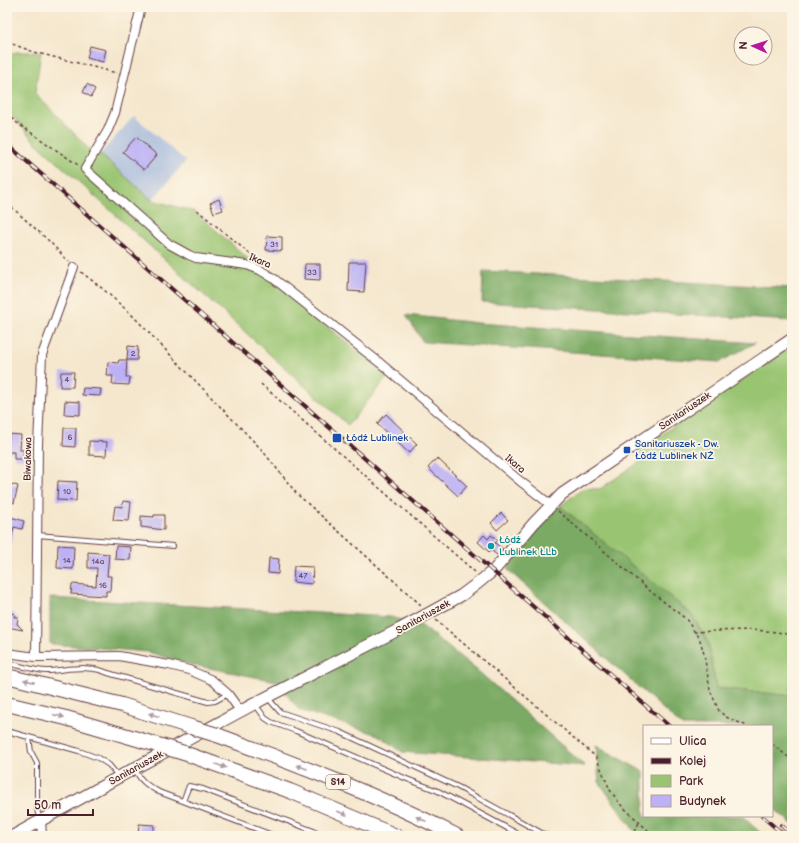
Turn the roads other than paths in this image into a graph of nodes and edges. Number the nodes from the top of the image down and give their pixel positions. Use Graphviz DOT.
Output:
graph roads {
  1 [pos="141,7"];
  2 [pos="74,267"];
  3 [pos="792,339"];
  4 [pos="551,505"];
  5 [pos="37,535"];
  6 [pos="173,546"];
  7 [pos="7,653"];
  8 [pos="36,657"];
  9 [pos="7,663"];
  10 [pos="7,676"];
  11 [pos="228,694"];
  12 [pos="267,697"];
  13 [pos="7,704"];
  14 [pos="255,704"];
  15 [pos="241,712"];
  16 [pos="7,731"];
  17 [pos="29,737"];
  18 [pos="135,768"];
  19 [pos="120,777"];
  20 [pos="183,801"];
  21 [pos="41,820"];
  22 [pos="13,836"];
  23 [pos="42,836"];
  24 [pos="275,836"];
  25 [pos="326,836"];
  26 [pos="396,836"];
  27 [pos="457,836"];
  28 [pos="522,836"];
  29 [pos="547,836"];
  1 -- 4 [label="street, Ikara"];
  2 -- 5 [label="street, Biwakowa"];
  3 -- 4 [label="street, Sanitariuszek"];
  4 -- 12 [label="street, Sanitariuszek"];
  5 -- 6 [label="lane"];
  5 -- 8 [label="street, Biwakowa"];
  7 -- 8 [label="street"];
  8 -- 11 [label="street"];
  9 -- 11 [label="lane"];
  27 -- 10 [label="highway, S14, one-way, bridge"];
  11 -- 15 [label="street"];
  12 -- 14 [label="street, Sanitariuszek"];
  12 -- 29 [label="lane"];
  13 -- 26 [label="highway, one-way, bridge"];
  14 -- 15 [label="street, Sanitariuszek"];
  14 -- 28 [label="lane"];
  15 -- 18 [label="street, Sanitariuszek"];
  16 -- 17 [label="lane"];
  17 -- 19 [label="lane"];
  17 -- 21 [label="lane"];
  18 -- 19 [label="street, Sanitariuszek"];
  18 -- 20 [label="lane"];
  19 -- 21 [label="street, Sanitariuszek"];
  20 -- 24 [label="lane"];
  20 -- 25 [label="lane"];
  21 -- 22 [label="street, Sanitariuszek"];
  21 -- 23 [label="street"];
}
